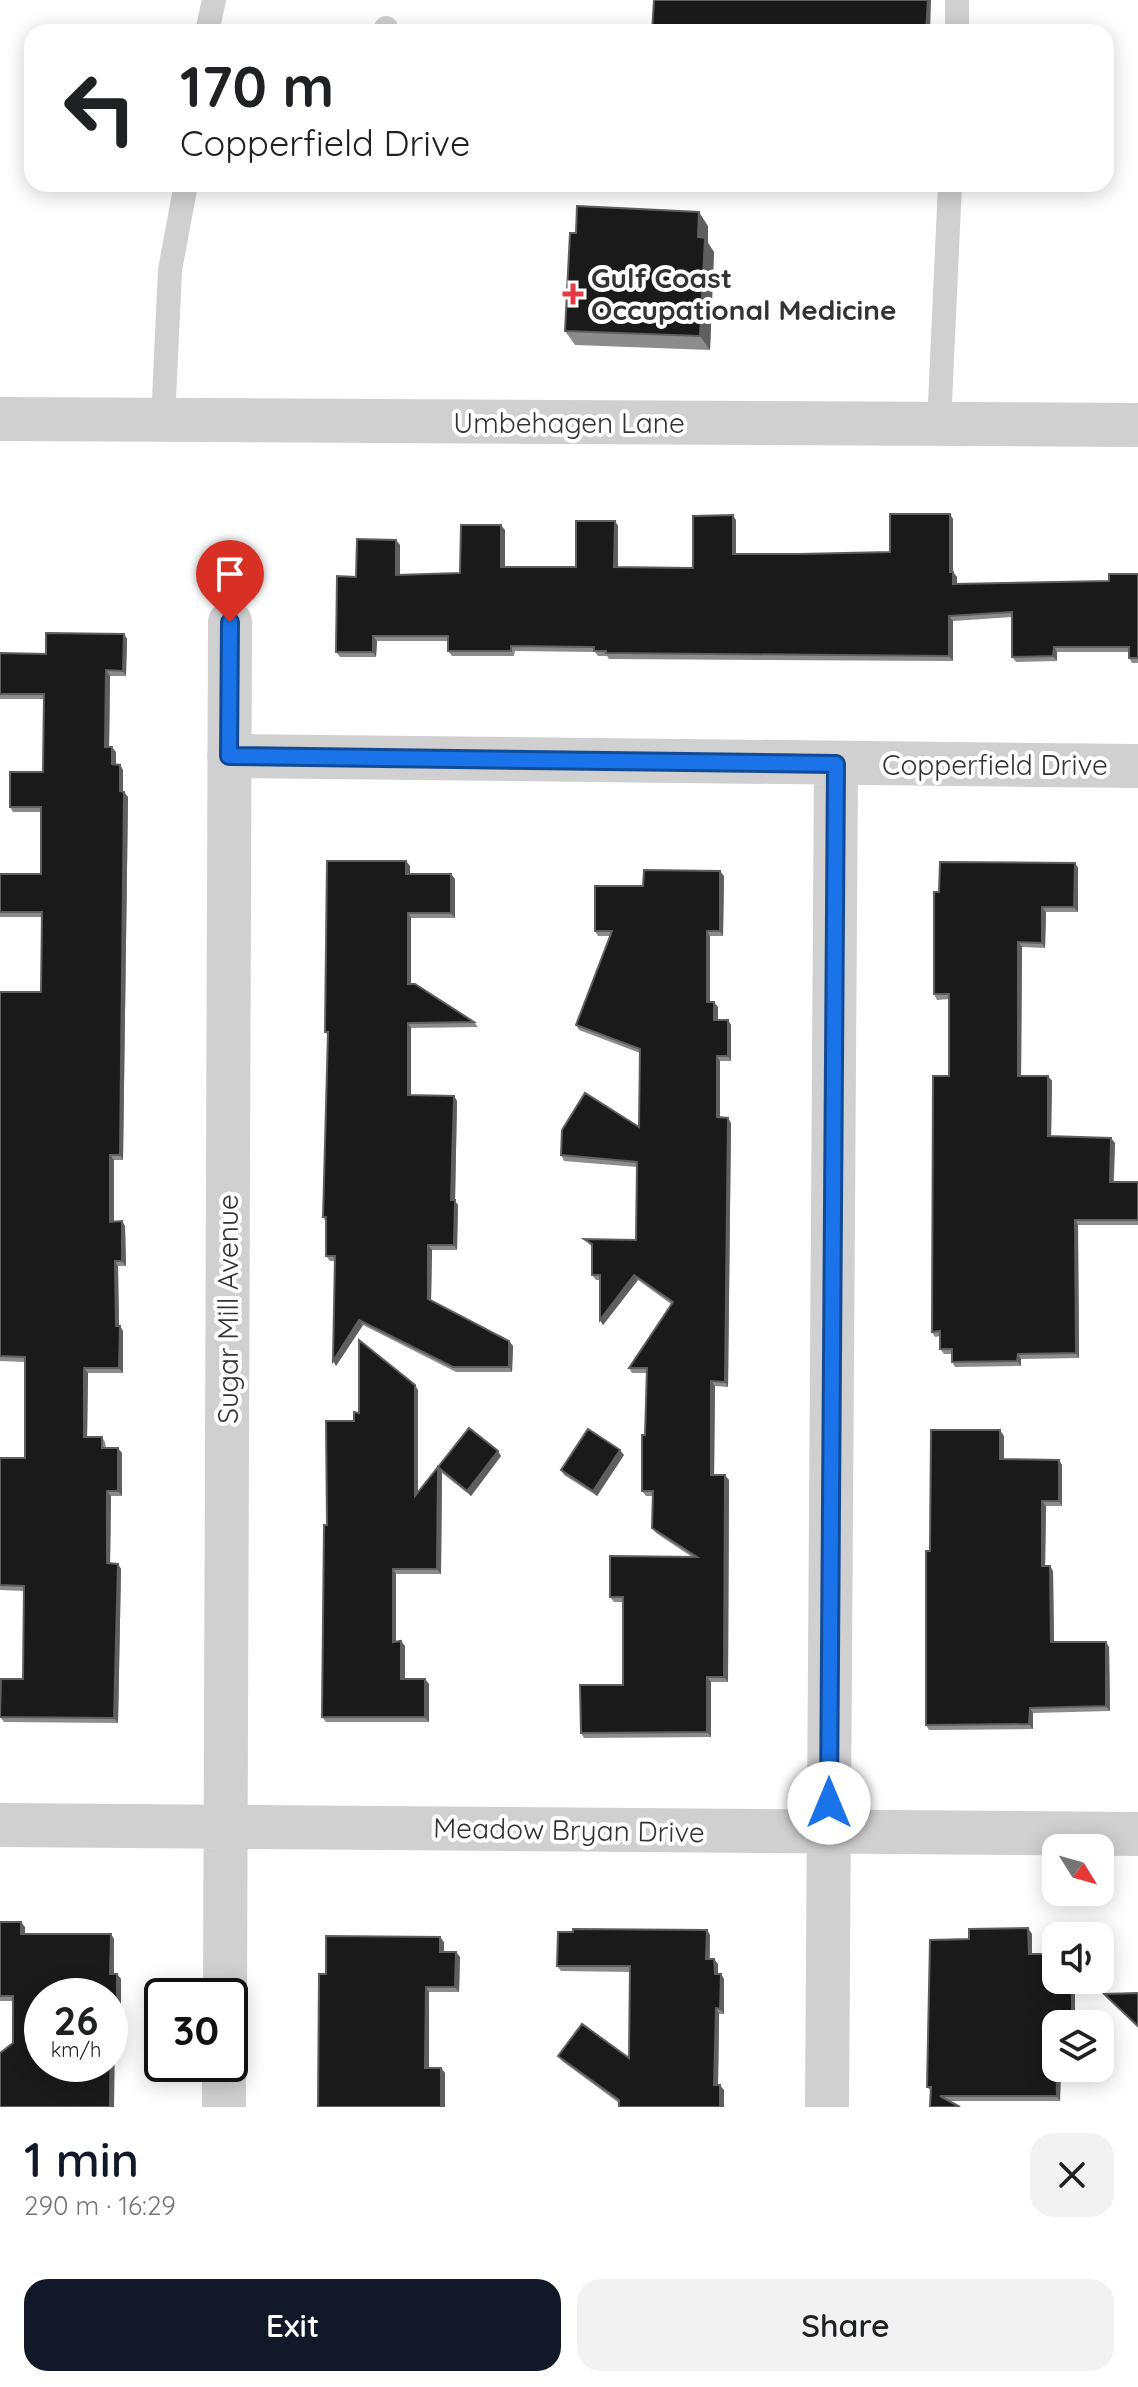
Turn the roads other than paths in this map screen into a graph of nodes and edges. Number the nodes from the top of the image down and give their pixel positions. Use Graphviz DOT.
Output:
graph roads {
  1 [pos="214,0"];
  2 [pos="957,0"];
  3 [pos="209,24"];
  4 [pos="957,24"];
  5 [pos="185,192"];
  6 [pos="950,192"];
  7 [pos="0,419"];
  8 [pos="163,421"];
  9 [pos="939,425"];
  10 [pos="1138,425"];
  11 [pos="230,622"];
  12 [pos="229,756"];
  13 [pos="836,764"];
  14 [pos="1138,766"];
  15 [pos="0,1825"];
  16 [pos="226,1827"];
  17 [pos="829,1833"];
  18 [pos="1138,1834"];
  19 [pos="225,1978"];
  20 [pos="224,2082"];
  21 [pos="224,2107"];
  22 [pos="827,2107"];
  1 -- 3 [label="lane"];
  2 -- 4 [label="lane"];
  5 -- 8 [label="lane"];
  6 -- 9 [label="lane"];
  7 -- 8 [label="street, Umbehagen Lane"];
  8 -- 9 [label="street, Umbehagen Lane"];
  9 -- 10 [label="street, Umbehagen Lane"];
  11 -- 12 [label="street, Sugar Mill Avenue"];
  12 -- 13 [label="street, Copperfield Drive"];
  12 -- 16 [label="street, Sugar Mill Avenue"];
  13 -- 14 [label="street, Copperfield Drive"];
  13 -- 17 [label="street"];
  15 -- 16 [label="street, Meadow Bryan Drive"];
  16 -- 17 [label="street, Meadow Bryan Drive"];
  16 -- 19 [label="street, Sugar Mill Avenue"];
  17 -- 18 [label="street, Meadow Bryan Drive"];
  17 -- 22 [label="street"];
  20 -- 21 [label="street"];
}
